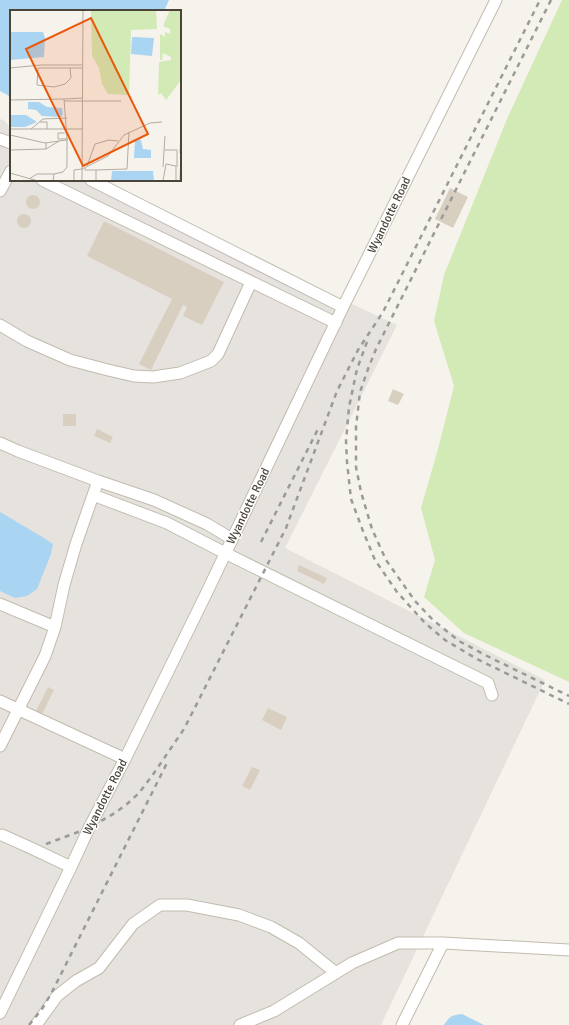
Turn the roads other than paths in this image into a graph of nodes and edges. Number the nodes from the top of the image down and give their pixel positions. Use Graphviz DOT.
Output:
graph roads {
  1 [pos="496,0"];
  2 [pos="0,138"];
  3 [pos="10,143"];
  4 [pos="10,173"];
  5 [pos="44,181"];
  6 [pos="93,181"];
  7 [pos="0,191"];
  8 [pos="251,282"];
  9 [pos="343,307"];
  10 [pos="336,323"];
  11 [pos="0,325"];
  12 [pos="0,443"];
  13 [pos="98,481"];
  14 [pos="93,495"];
  15 [pos="232,539"];
  16 [pos="225,553"];
  17 [pos="0,604"];
  18 [pos="55,627"];
  19 [pos="492,695"];
  20 [pos="0,701"];
  21 [pos="18,710"];
  22 [pos="0,746"];
  23 [pos="125,758"];
  24 [pos="2,835"];
  25 [pos="71,867"];
  26 [pos="443,943"];
  27 [pos="569,950"];
  28 [pos="336,973"];
  29 [pos="0,1013"];
  30 [pos="36,1025"];
  31 [pos="240,1025"];
  32 [pos="402,1025"];
  1 -- 9 [label="street, Wyandotte Road"];
  2 -- 3 [label="street"];
  4 -- 7 [label="street"];
  5 -- 8 [label="street"];
  6 -- 9 [label="street"];
  8 -- 10 [label="street"];
  8 -- 11 [label="street"];
  9 -- 10 [label="street, Wyandotte Road"];
  10 -- 15 [label="street, Wyandotte Road"];
  12 -- 13 [label="street"];
  13 -- 14 [label="street"];
  13 -- 15 [label="street"];
  14 -- 16 [label="street"];
  14 -- 18 [label="street"];
  15 -- 16 [label="street, Wyandotte Road"];
  16 -- 19 [label="street"];
  16 -- 23 [label="street, Wyandotte Road"];
  17 -- 18 [label="street"];
  18 -- 21 [label="street"];
  20 -- 21 [label="street"];
  21 -- 22 [label="street"];
  21 -- 23 [label="street"];
  23 -- 25 [label="street, Wyandotte Road"];
  24 -- 25 [label="street"];
  25 -- 29 [label="street, Wyandotte Road"];
  26 -- 27 [label="street"];
  26 -- 28 [label="street"];
  26 -- 32 [label="street"];
  28 -- 30 [label="street"];
  28 -- 31 [label="street"];
}
